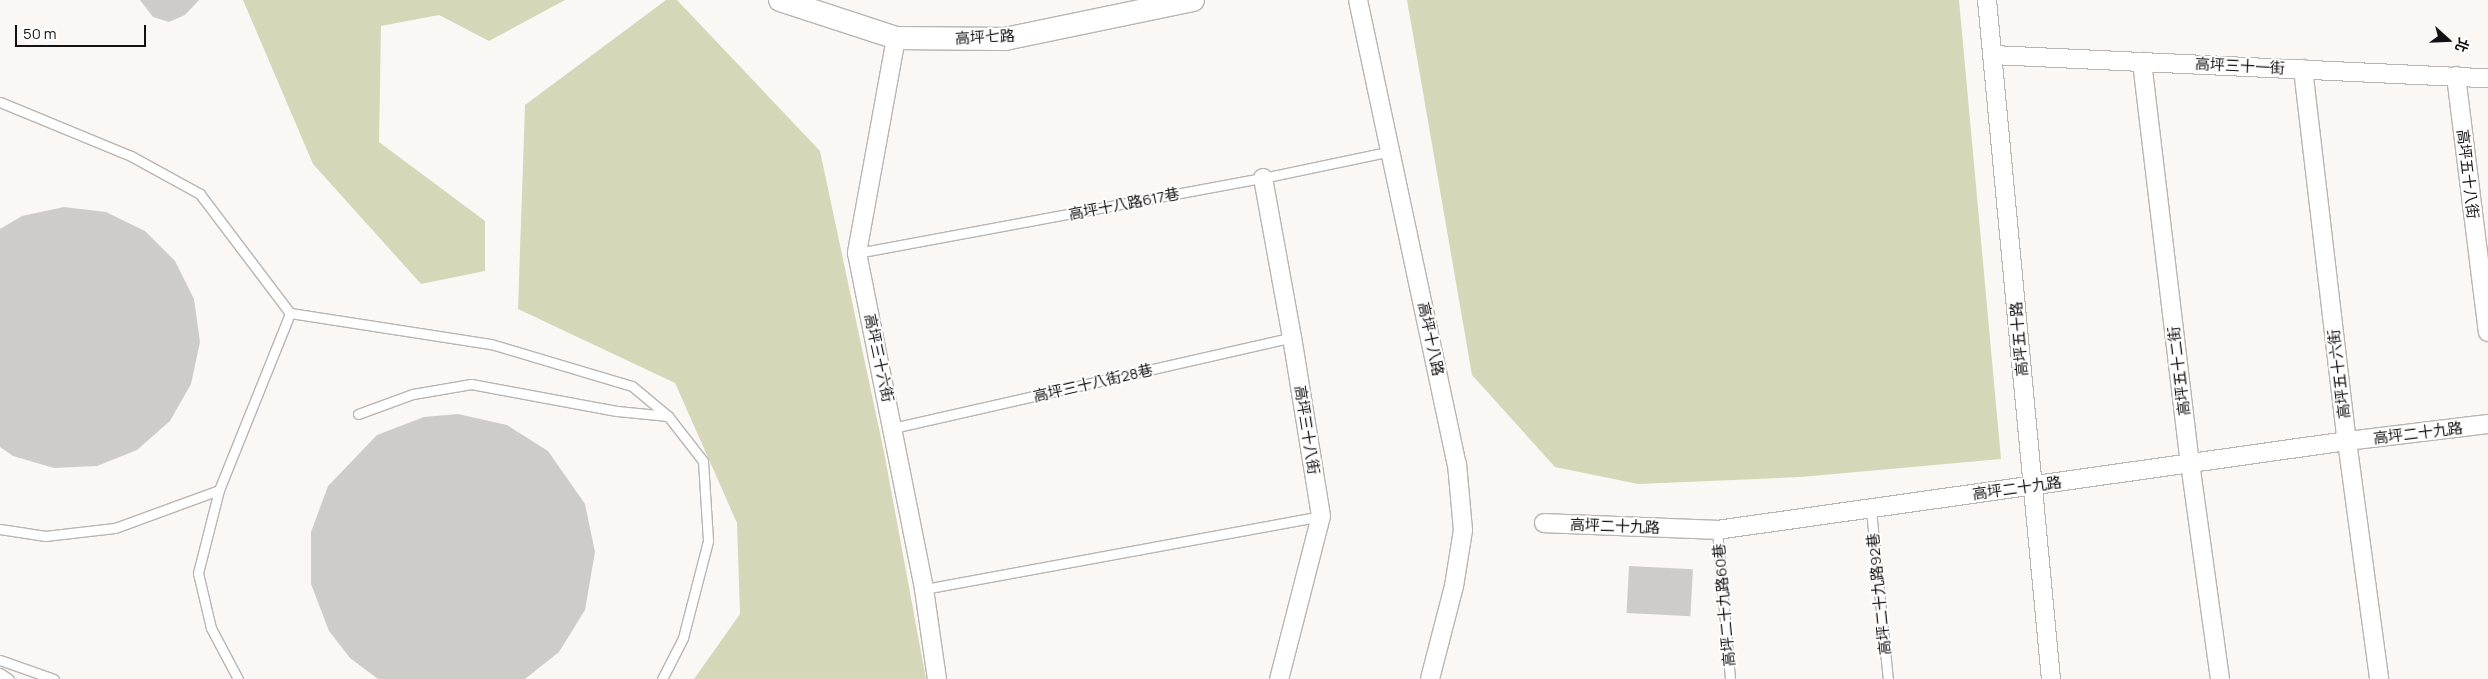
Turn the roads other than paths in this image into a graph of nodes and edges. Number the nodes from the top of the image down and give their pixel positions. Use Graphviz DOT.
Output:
graph roads {
  1 [pos="780,0"];
  2 [pos="1193,0"];
  3 [pos="1358,0"];
  4 [pos="1987,0"];
  5 [pos="896,38"];
  6 [pos="1993,55"];
  7 [pos="2142,62"];
  8 [pos="2303,69"];
  9 [pos="2456,76"];
  10 [pos="2488,78"];
  11 [pos="0,102"];
  12 [pos="1392,151"];
  13 [pos="1263,178"];
  14 [pos="857,254"];
  15 [pos="290,313"];
  16 [pos="2488,332"];
  17 [pos="1292,337"];
  18 [pos="358,414"];
  19 [pos="668,416"];
  20 [pos="2488,424"];
  21 [pos="893,428"];
  22 [pos="2347,441"];
  23 [pos="2190,463"];
  24 [pos="2033,486"];
  25 [pos="219,490"];
  26 [pos="1871,510"];
  27 [pos="1321,516"];
  28 [pos="1544,523"];
  29 [pos="0,529"];
  30 [pos="1717,530"];
  31 [pos="924,589"];
  32 [pos="0,660"];
  33 [pos="0,673"];
  34 [pos="9,679"];
  35 [pos="54,679"];
  36 [pos="238,679"];
  37 [pos="662,679"];
  38 [pos="937,679"];
  39 [pos="1279,679"];
  40 [pos="1430,679"];
  41 [pos="1730,679"];
  42 [pos="1888,679"];
  43 [pos="2051,679"];
  44 [pos="2220,679"];
  45 [pos="2379,679"];
  1 -- 5 [label="street, 高坪七路"];
  2 -- 5 [label="street, 高坪七路"];
  3 -- 12 [label="street, 高坪十八路"];
  4 -- 6 [label="street, 高坪五十路"];
  5 -- 14 [label="street, 高坪三十六街"];
  6 -- 7 [label="street, 高坪三十一街"];
  6 -- 24 [label="street, 高坪五十路"];
  7 -- 8 [label="street, 高坪三十一街"];
  7 -- 23 [label="street, 高坪五十二街"];
  8 -- 9 [label="street, 高坪三十一街"];
  8 -- 22 [label="street, 高坪五十六街"];
  9 -- 10 [label="street, 高坪三十一街"];
  9 -- 16 [label="street, 高坪五十八街"];
  11 -- 15 [label="lane"];
  12 -- 13 [label="lane, 高坪十八路617巷"];
  12 -- 40 [label="street, 高坪十八路"];
  13 -- 14 [label="lane, 高坪十八路617巷"];
  13 -- 17 [label="street, 高坪三十八街"];
  14 -- 21 [label="street, 高坪三十六街"];
  15 -- 19 [label="lane"];
  15 -- 25 [label="lane"];
  17 -- 21 [label="lane, 高坪三十八街28巷"];
  17 -- 27 [label="street, 高坪三十八街"];
  18 -- 19 [label="lane"];
  19 -- 37 [label="lane"];
  20 -- 22 [label="street, 高坪二十九路"];
  21 -- 31 [label="street, 高坪三十六街"];
  22 -- 23 [label="street, 高坪二十九路"];
  22 -- 45 [label="street, 高坪五十六街"];
  23 -- 24 [label="street, 高坪二十九路"];
  23 -- 44 [label="street, 高坪五十二街"];
  24 -- 26 [label="street, 高坪二十九路"];
  24 -- 43 [label="street, 高坪五十路"];
  25 -- 29 [label="lane"];
  25 -- 36 [label="lane"];
  26 -- 30 [label="street, 高坪二十九路"];
  26 -- 42 [label="lane, 高坪二十九路92巷"];
  27 -- 31 [label="lane"];
  27 -- 39 [label="street, 高坪三十八街"];
  28 -- 30 [label="street, 高坪二十九路"];
  30 -- 41 [label="lane, 高坪二十九路60巷"];
  31 -- 38 [label="street, 高坪三十六街"];
  32 -- 35 [label="lane"];
  33 -- 34 [label="lane"];
}
